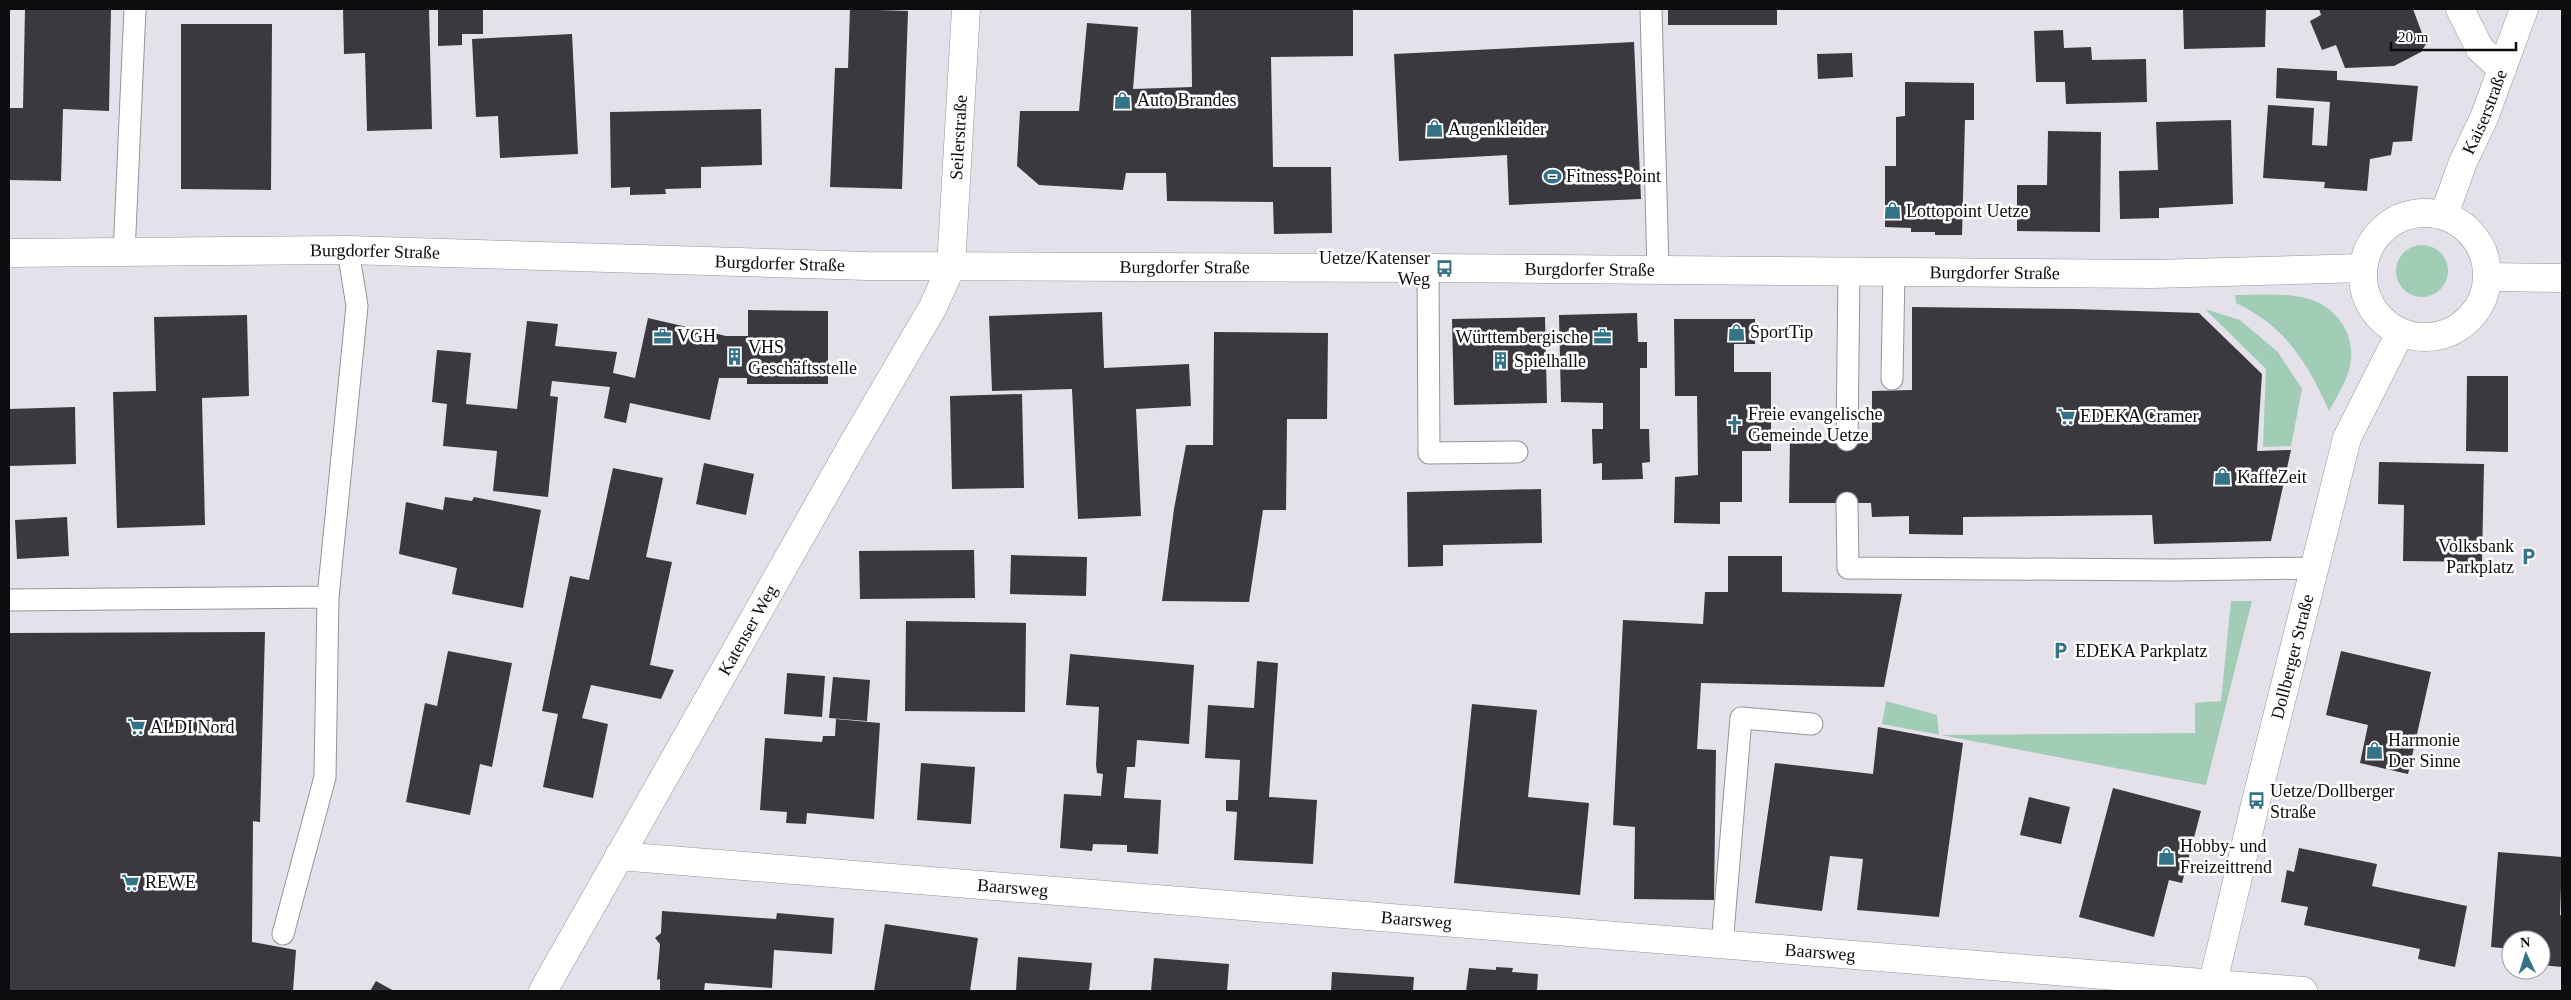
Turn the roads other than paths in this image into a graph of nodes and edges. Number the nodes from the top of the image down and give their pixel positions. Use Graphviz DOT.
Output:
graph roads {
  1 [pos="135,9"];
  2 [pos="966,9"];
  3 [pos="1651,9"];
  4 [pos="2460,9"];
  5 [pos="2524,9"];
  6 [pos="2502,69"];
  7 [pos="2444,215"];
  8 [pos="348,250"];
  9 [pos="9,253"];
  10 [pos="124,254"];
  11 [pos="950,267"];
  12 [pos="1428,268"];
  13 [pos="2362,268"];
  14 [pos="1658,269"];
  15 [pos="1849,271"];
  16 [pos="1894,272"];
  17 [pos="2488,277"];
  18 [pos="2562,278"];
  19 [pos="2400,333"];
  20 [pos="1892,379"];
  21 [pos="1847,440"];
  22 [pos="1517,452"];
  23 [pos="1847,503"];
  24 [pos="2313,568"];
  25 [pos="328,597"];
  26 [pos="9,600"];
  27 [pos="1812,724"];
  28 [pos="619,856"];
  29 [pos="283,934"];
  30 [pos="1722,945"];
  31 [pos="2212,988"];
  32 [pos="543,991"];
  33 [pos="2303,991"];
  1 -- 10 [label="lane"];
  2 -- 11 [label="main road, Seilerstraße"];
  3 -- 14 [label="lane"];
  4 -- 6 [label="main road"];
  5 -- 6 [label="main road, Kaiserstraße"];
  6 -- 7 [label="main road, Kaiserstraße"];
  7 -- 13 [label="main road"];
  7 -- 17 [label="main road"];
  8 -- 10 [label="main road, Burgdorfer Straße"];
  8 -- 11 [label="main road, Burgdorfer Straße"];
  8 -- 25 [label="lane"];
  9 -- 10 [label="main road, Burgdorfer Straße"];
  11 -- 12 [label="main road, Burgdorfer Straße"];
  11 -- 28 [label="main road, Katenser Weg"];
  12 -- 14 [label="main road, Burgdorfer Straße"];
  12 -- 22 [label="lane"];
  13 -- 16 [label="main road, Burgdorfer Straße"];
  13 -- 19 [label="main road"];
  14 -- 15 [label="main road, Burgdorfer Straße"];
  15 -- 16 [label="main road, Burgdorfer Straße"];
  15 -- 21 [label="lane"];
  16 -- 20 [label="lane"];
  17 -- 18 [label="main road"];
  17 -- 19 [label="main road"];
  19 -- 24 [label="main road, Dollberger Straße"];
  23 -- 24 [label="lane"];
  24 -- 31 [label="main road, Dollberger Straße"];
  25 -- 26 [label="lane"];
  25 -- 29 [label="lane"];
  27 -- 30 [label="lane"];
  28 -- 30 [label="main road, Baarsweg"];
  28 -- 32 [label="main road, Katenser Weg"];
  30 -- 31 [label="main road, Baarsweg"];
  31 -- 33 [label="main road, Baarsweg"];
}
